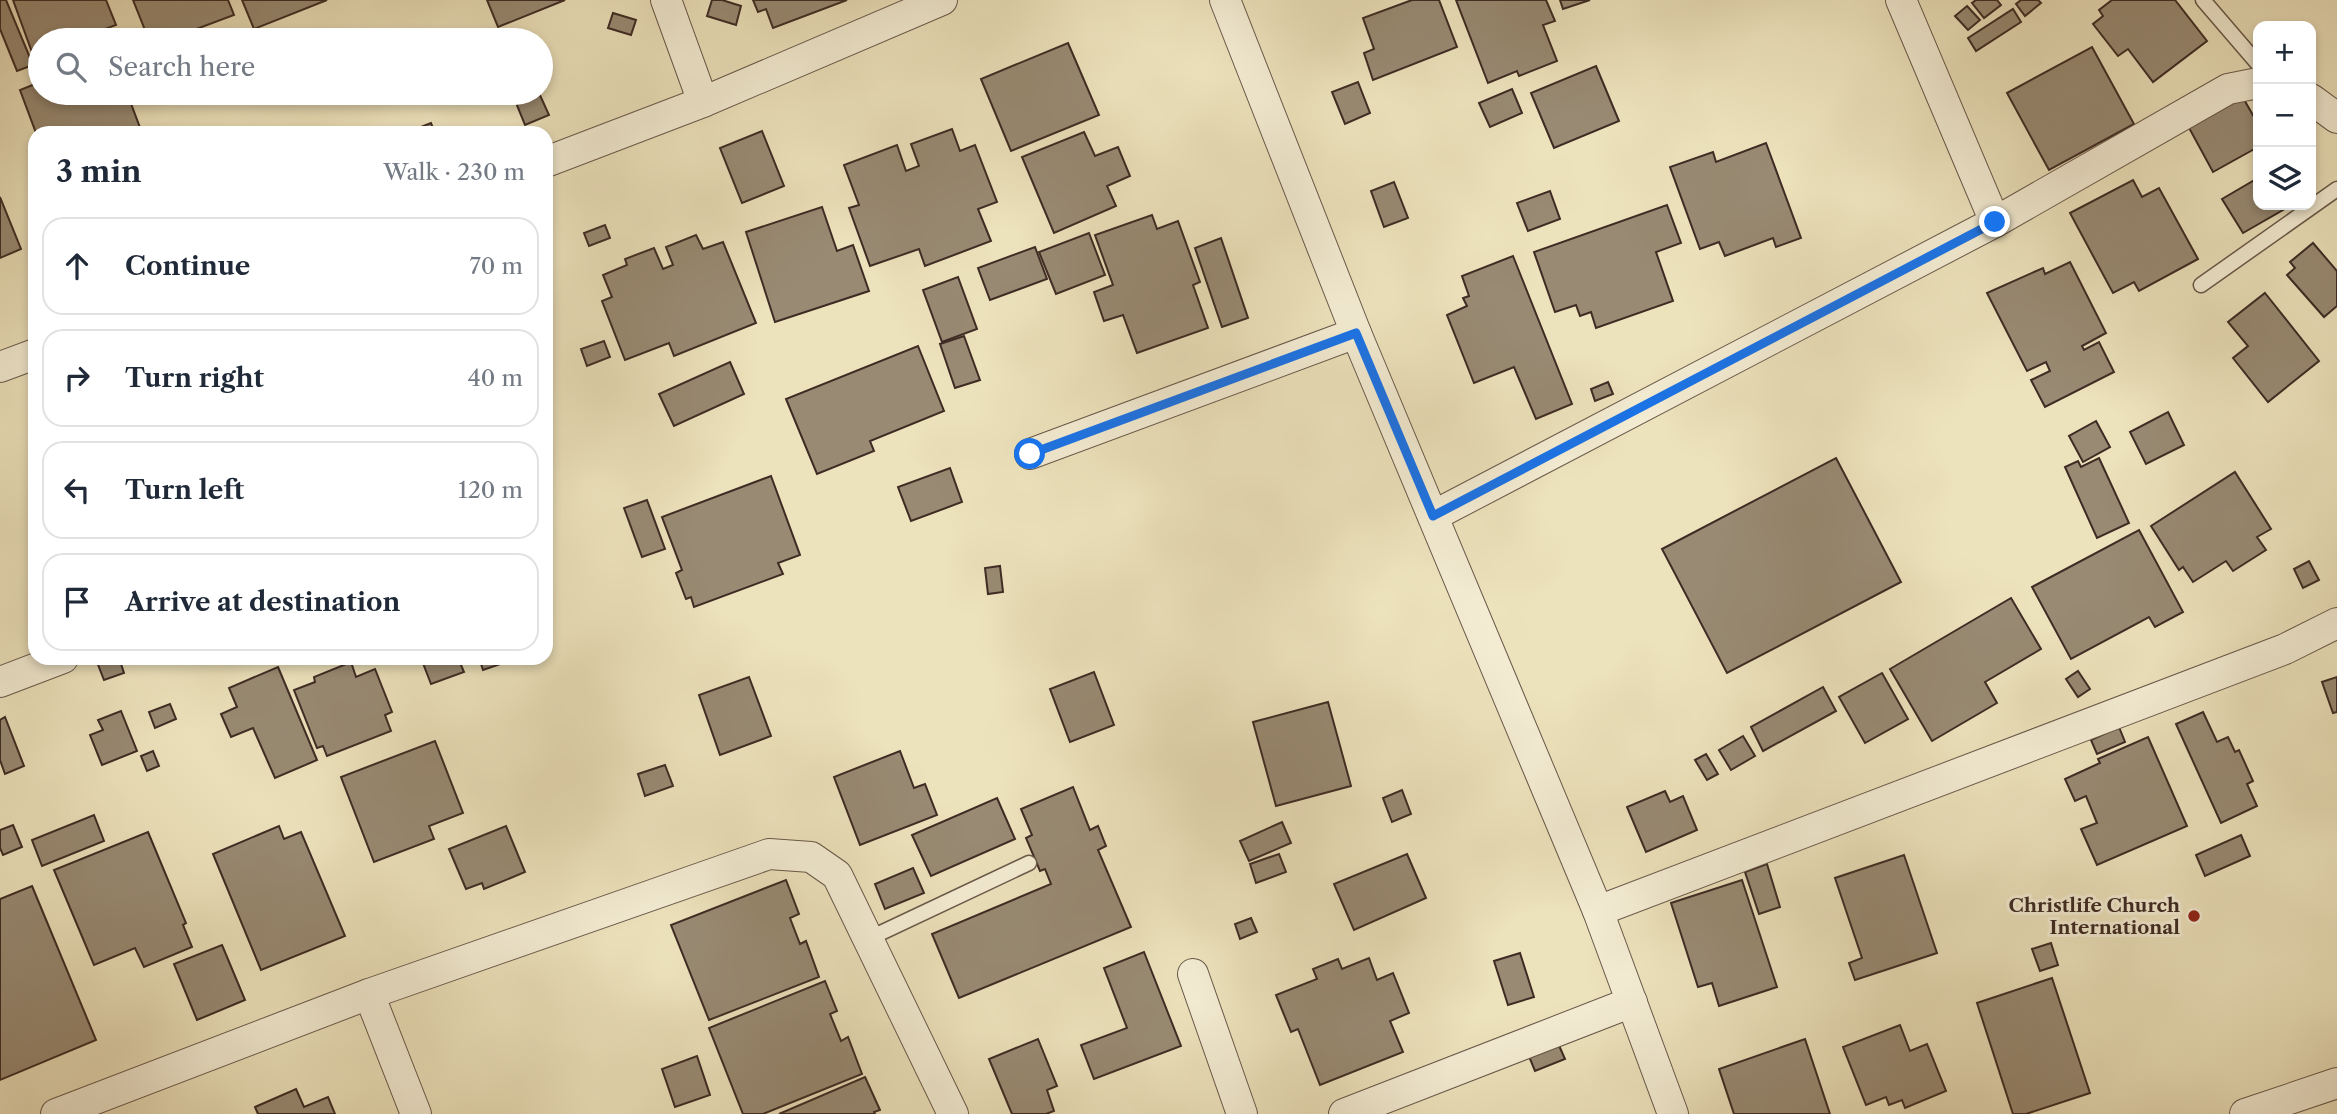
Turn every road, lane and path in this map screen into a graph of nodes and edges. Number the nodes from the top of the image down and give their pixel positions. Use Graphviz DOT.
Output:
graph roads {
  1 [pos="666,0"];
  2 [pos="942,0"];
  3 [pos="1225,0"];
  4 [pos="1901,0"];
  5 [pos="2203,0"];
  6 [pos="2253,58"];
  7 [pos="2253,84"];
  8 [pos="703,102"];
  9 [pos="2316,103"];
  10 [pos="2337,118"];
  11 [pos="553,159"];
  12 [pos="2337,189"];
  13 [pos="1995,222"];
  14 [pos="2201,285"];
  15 [pos="1356,333"];
  16 [pos="28,357"];
  17 [pos="0,367"];
  18 [pos="1030,454"];
  19 [pos="1433,516"];
  20 [pos="2337,622"];
  21 [pos="44,665"];
  22 [pos="0,682"];
  23 [pos="1029,863"];
  24 [pos="1598,911"];
  25 [pos="870,938"];
  26 [pos="1193,974"];
  27 [pos="369,994"];
  28 [pos="1632,1002"];
  29 [pos="2337,1083"];
  30 [pos="2259,1112"];
  31 [pos="56,1114"];
  32 [pos="416,1114"];
  33 [pos="953,1114"];
  34 [pos="1242,1114"];
  35 [pos="1344,1114"];
  36 [pos="1673,1114"];
  1 -- 8 [label="street"];
  2 -- 8 [label="street"];
  3 -- 15 [label="street"];
  4 -- 13 [label="street"];
  5 -- 6 [label="lane"];
  7 -- 13 [label="street"];
  8 -- 11 [label="street"];
  9 -- 10 [label="street"];
  12 -- 14 [label="lane"];
  13 -- 19 [label="street"];
  15 -- 18 [label="street"];
  15 -- 19 [label="street"];
  16 -- 17 [label="street"];
  19 -- 24 [label="street"];
  20 -- 24 [label="street"];
  21 -- 22 [label="street"];
  23 -- 25 [label="lane"];
  24 -- 28 [label="street"];
  25 -- 27 [label="street"];
  25 -- 33 [label="street"];
  26 -- 34 [label="street"];
  27 -- 31 [label="street"];
  27 -- 32 [label="street"];
  28 -- 35 [label="street"];
  28 -- 36 [label="street"];
  29 -- 30 [label="street"];
}
